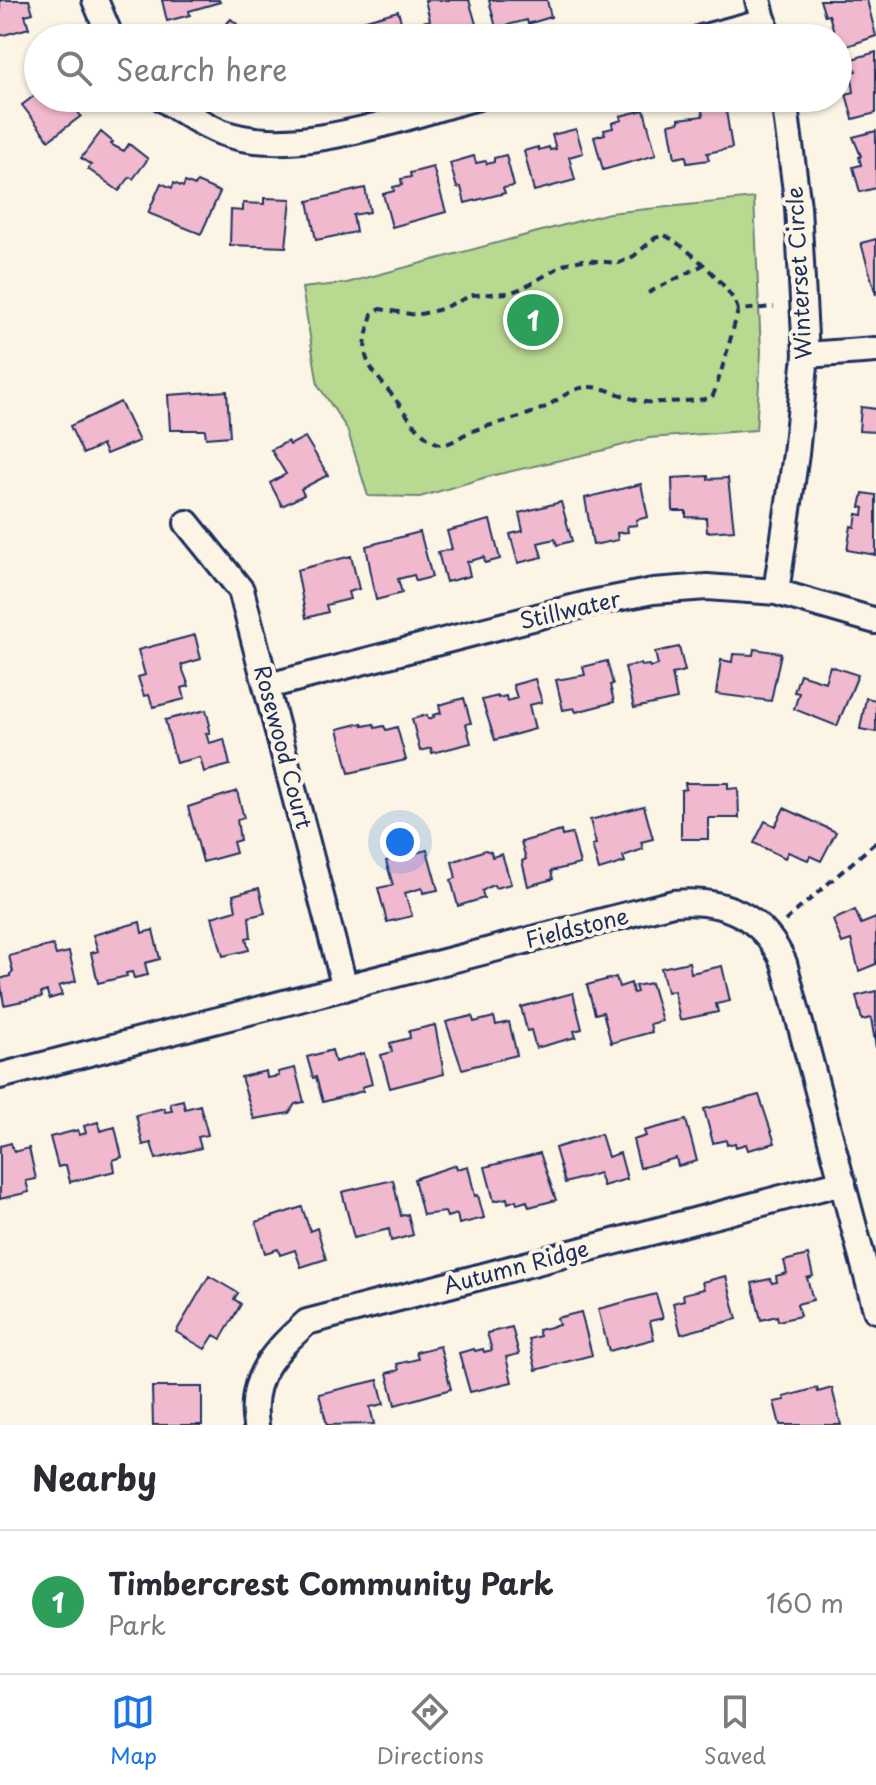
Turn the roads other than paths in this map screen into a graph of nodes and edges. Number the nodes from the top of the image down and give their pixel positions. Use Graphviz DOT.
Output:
graph roads {
  1 [pos="95,0"];
  2 [pos="105,24"];
  3 [pos="183,112"];
  4 [pos="422,112"];
  5 [pos="786,112"];
  6 [pos="876,350"];
  7 [pos="806,355"];
  8 [pos="187,523"];
  9 [pos="776,592"];
  10 [pos="876,621"];
  11 [pos="268,686"];
  12 [pos="345,988"];
  13 [pos="0,1076"];
  14 [pos="843,1182"];
  15 [pos="876,1310"];
  16 [pos="256,1425"];
  1 -- 2 [label="street"];
  3 -- 4 [label="street"];
  5 -- 7 [label="street, Winterset Circle"];
  6 -- 7 [label="street"];
  7 -- 9 [label="street, Winterset Circle"];
  8 -- 11 [label="street, Rosewood Court"];
  9 -- 10 [label="street, Stillwater"];
  9 -- 11 [label="street, Stillwater"];
  11 -- 12 [label="street, Rosewood Court"];
  12 -- 13 [label="street, Fieldstone"];
  12 -- 14 [label="street, Fieldstone"];
  14 -- 15 [label="street, Fieldstone"];
  14 -- 16 [label="street, Autumn Ridge"];
}
